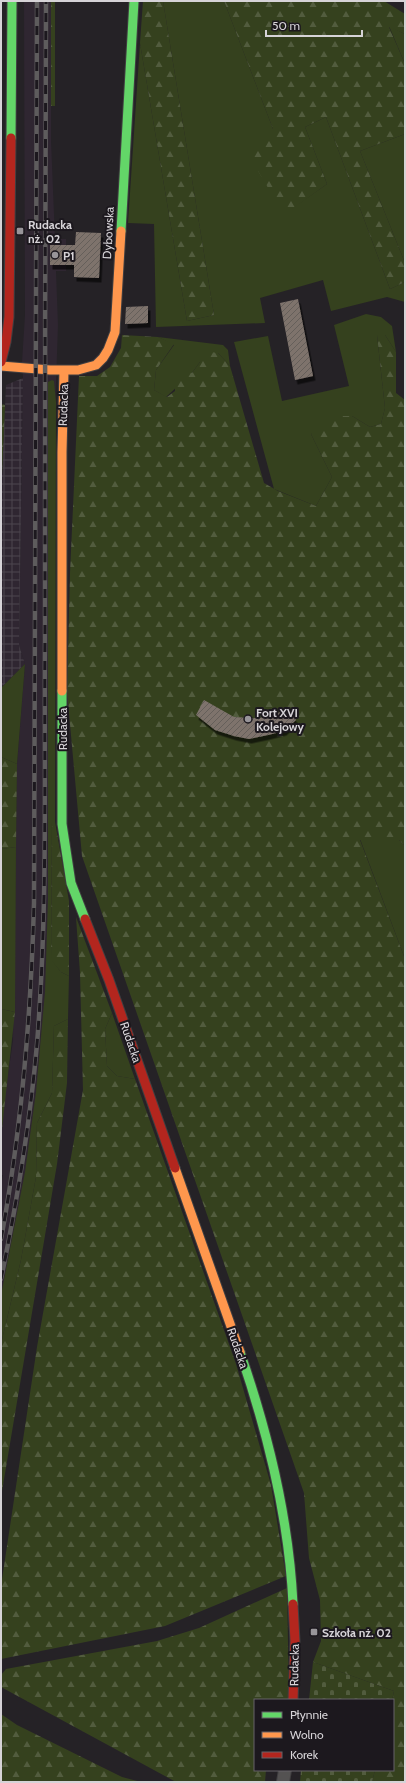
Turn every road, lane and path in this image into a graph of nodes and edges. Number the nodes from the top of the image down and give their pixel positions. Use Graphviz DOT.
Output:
graph roads {
  1 [pos="12,1"];
  2 [pos="134,1"];
  3 [pos="1,362"];
  4 [pos="1,366"];
  5 [pos="64,370"];
  6 [pos="293,1699"];
  7 [pos="285,1771"];
  8 [pos="283,1782"];
  1 -- 3 [label="street"];
  2 -- 5 [label="street, Dybowska"];
  4 -- 5 [label="street, Dybowska"];
  5 -- 6 [label="street, Rudacka"];
  7 -- 8 [label="street"];
}
